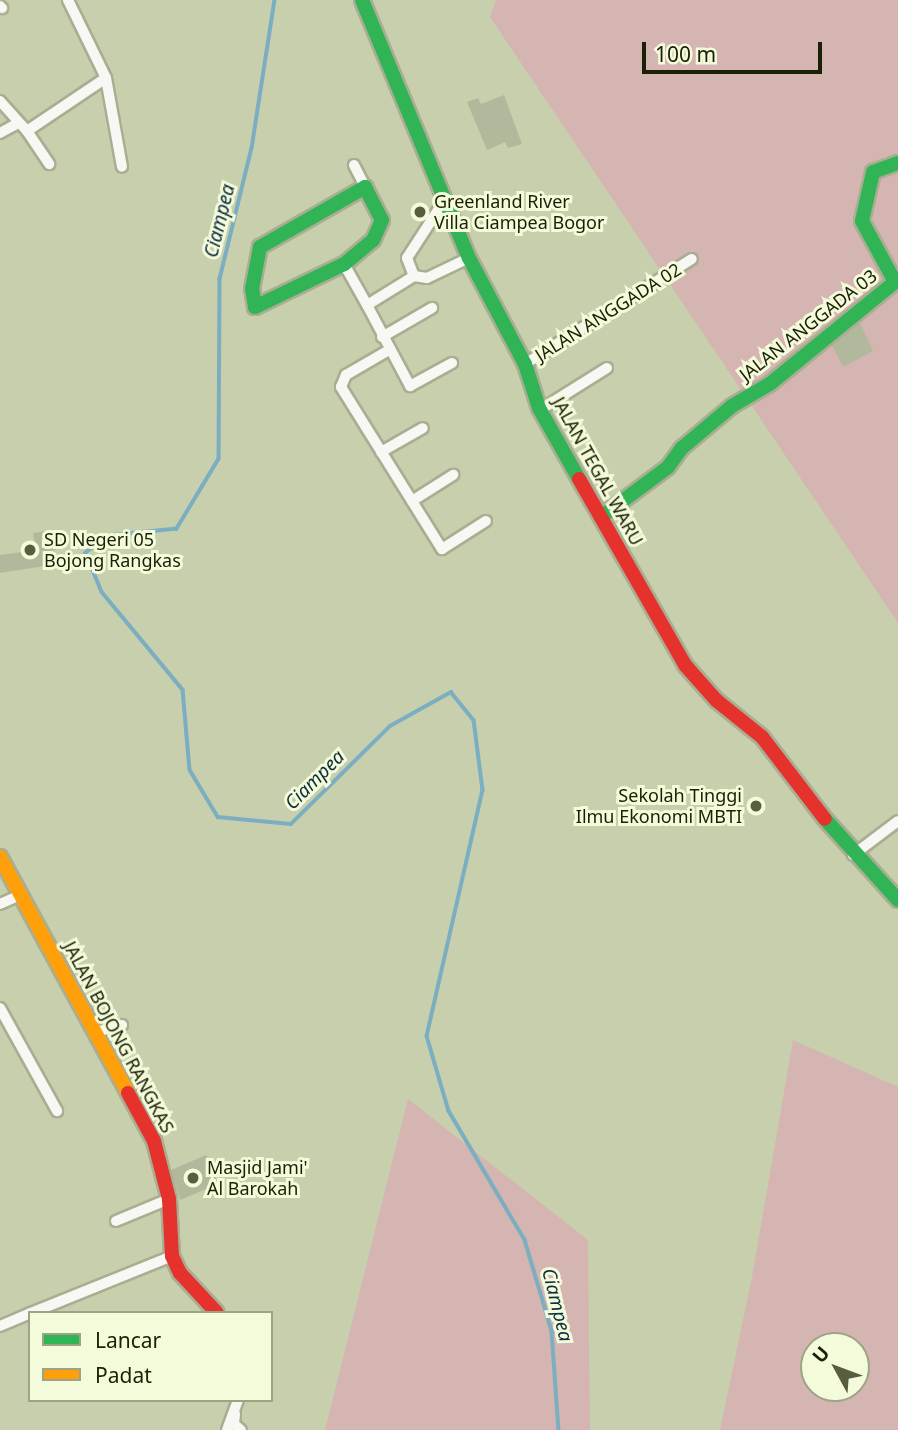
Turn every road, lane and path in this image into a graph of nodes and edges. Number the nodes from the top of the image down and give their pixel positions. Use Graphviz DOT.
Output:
graph roads {
  1 [pos="68,0"];
  2 [pos="362,0"];
  3 [pos="106,78"];
  4 [pos="0,101"];
  5 [pos="16,124"];
  6 [pos="27,131"];
  7 [pos="0,133"];
  8 [pos="898,163"];
  9 [pos="49,164"];
  10 [pos="354,165"];
  11 [pos="122,167"];
  12 [pos="365,187"];
  13 [pos="444,201"];
  14 [pos="469,258"];
  15 [pos="692,259"];
  16 [pos="344,264"];
  17 [pos="414,276"];
  18 [pos="897,283"];
  19 [pos="367,305"];
  20 [pos="432,308"];
  21 [pos="382,337"];
  22 [pos="389,350"];
  23 [pos="452,363"];
  24 [pos="525,365"];
  25 [pos="607,368"];
  26 [pos="540,410"];
  27 [pos="422,428"];
  28 [pos="381,452"];
  29 [pos="453,475"];
  30 [pos="412,501"];
  31 [pos="601,517"];
  32 [pos="486,521"];
  33 [pos="898,821"];
  34 [pos="853,855"];
  35 [pos="0,857"];
  36 [pos="22,894"];
  37 [pos="898,900"];
  38 [pos="0,904"];
  39 [pos="0,1008"];
  40 [pos="122,1025"];
  41 [pos="96,1032"];
  42 [pos="57,1111"];
  43 [pos="169,1199"];
  44 [pos="116,1221"];
  45 [pos="172,1256"];
  46 [pos="35,1311"];
  47 [pos="215,1311"];
  48 [pos="28,1314"];
  49 [pos="0,1326"];
  50 [pos="236,1406"];
  51 [pos="227,1430"];
  52 [pos="241,1430"];
  1 -- 3 [label="street"];
  2 -- 13 [label="street, JALAN TEGAL WARU"];
  3 -- 6 [label="street"];
  3 -- 11 [label="street"];
  4 -- 5 [label="street"];
  5 -- 6 [label="street"];
  5 -- 7 [label="street"];
  6 -- 9 [label="street"];
  8 -- 18 [label="street, JALAN ANGGADA 03"];
  10 -- 12 [label="street"];
  12 -- 16 [label="street"];
  12 -- 16 [label="street"];
  13 -- 14 [label="street, JALAN TEGAL WARU"];
  13 -- 17 [label="street"];
  14 -- 17 [label="street"];
  14 -- 24 [label="street, JALAN TEGAL WARU"];
  15 -- 24 [label="street, JALAN ANGGADA 02"];
  16 -- 19 [label="street"];
  17 -- 19 [label="street"];
  18 -- 31 [label="street, JALAN ANGGADA 03"];
  19 -- 21 [label="street"];
  20 -- 21 [label="street"];
  21 -- 22 [label="street"];
  22 -- 23 [label="street"];
  22 -- 28 [label="street"];
  24 -- 26 [label="street, JALAN TEGAL WARU"];
  25 -- 26 [label="street"];
  26 -- 31 [label="street, JALAN TEGAL WARU"];
  27 -- 28 [label="street"];
  28 -- 30 [label="street"];
  29 -- 30 [label="street"];
  30 -- 32 [label="street"];
  31 -- 34 [label="street, JALAN TEGAL WARU"];
  33 -- 34 [label="street"];
  34 -- 37 [label="street, JALAN TEGAL WARU"];
  35 -- 36 [label="street, JALAN BOJONG RANGKAS"];
  36 -- 38 [label="street"];
  36 -- 41 [label="street, JALAN BOJONG RANGKAS"];
  39 -- 42 [label="street"];
  40 -- 41 [label="street"];
  41 -- 43 [label="street, JALAN BOJONG RANGKAS"];
  43 -- 44 [label="street"];
  43 -- 45 [label="street, JALAN BOJONG RANGKAS"];
  45 -- 46 [label="street"];
  45 -- 47 [label="street"];
  48 -- 49 [label="street"];
  50 -- 51 [label="street"];
  50 -- 52 [label="street"];
}
